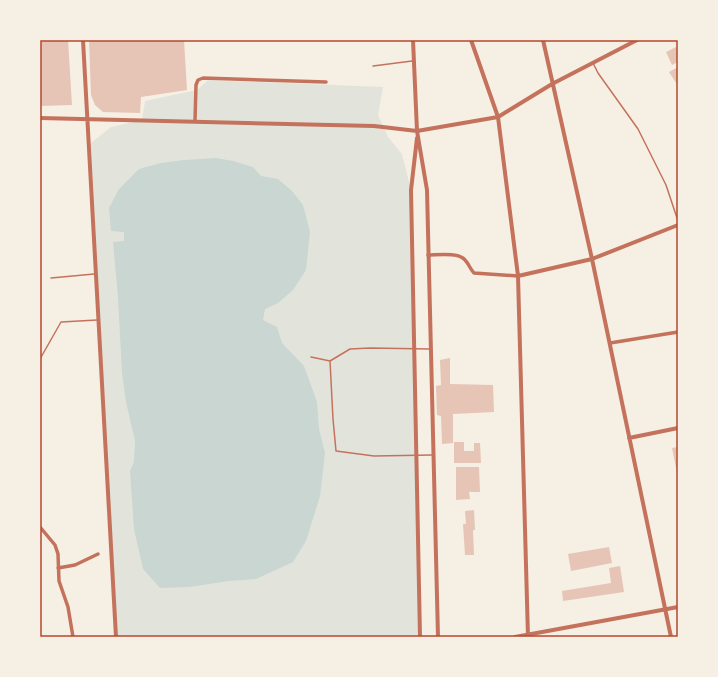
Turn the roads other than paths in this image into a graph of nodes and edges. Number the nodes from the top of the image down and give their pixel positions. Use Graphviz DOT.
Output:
graph roads {
  1 [pos="83,40"];
  2 [pos="413,40"];
  3 [pos="471,40"];
  4 [pos="543,40"];
  5 [pos="637,40"];
  6 [pos="414,61"];
  7 [pos="594,63"];
  8 [pos="373,66"];
  9 [pos="326,82"];
  10 [pos="552,84"];
  11 [pos="498,117"];
  12 [pos="40,118"];
  13 [pos="87,118"];
  14 [pos="195,122"];
  15 [pos="417,131"];
  16 [pos="678,221"];
  17 [pos="678,226"];
  18 [pos="428,255"];
  19 [pos="592,259"];
  20 [pos="96,273"];
  21 [pos="518,276"];
  22 [pos="51,278"];
  23 [pos="98,320"];
  24 [pos="678,332"];
  25 [pos="610,343"];
  26 [pos="414,348"];
  27 [pos="430,349"];
  28 [pos="312,357"];
  29 [pos="40,359"];
  30 [pos="330,361"];
  31 [pos="678,428"];
  32 [pos="629,438"];
  33 [pos="433,455"];
  34 [pos="416,456"];
  35 [pos="40,527"];
  36 [pos="98,554"];
  37 [pos="58,568"];
  38 [pos="678,607"];
  39 [pos="665,609"];
  40 [pos="528,636"];
  41 [pos="73,637"];
  42 [pos="116,637"];
  43 [pos="420,637"];
  44 [pos="438,637"];
  45 [pos="515,637"];
  46 [pos="671,637"];
  1 -- 13 [label="street"];
  2 -- 6 [label="street"];
  3 -- 11 [label="street"];
  4 -- 10 [label="street"];
  5 -- 7 [label="street"];
  6 -- 8 [label="lane"];
  6 -- 15 [label="street"];
  7 -- 10 [label="street"];
  7 -- 16 [label="lane"];
  9 -- 14 [label="street"];
  10 -- 11 [label="street"];
  10 -- 19 [label="street"];
  11 -- 15 [label="street"];
  11 -- 21 [label="street"];
  12 -- 13 [label="street"];
  13 -- 14 [label="street"];
  13 -- 20 [label="street"];
  14 -- 15 [label="street"];
  15 -- 18 [label="street"];
  15 -- 26 [label="street"];
  17 -- 19 [label="street"];
  18 -- 21 [label="street"];
  18 -- 27 [label="street"];
  19 -- 21 [label="street"];
  19 -- 25 [label="street"];
  20 -- 22 [label="lane"];
  20 -- 23 [label="street"];
  21 -- 40 [label="street"];
  23 -- 29 [label="lane"];
  23 -- 42 [label="street"];
  24 -- 25 [label="street"];
  25 -- 32 [label="street"];
  26 -- 27 [label="lane"];
  26 -- 30 [label="lane"];
  26 -- 34 [label="street"];
  27 -- 33 [label="street"];
  28 -- 30 [label="lane"];
  30 -- 34 [label="lane"];
  31 -- 32 [label="street"];
  32 -- 39 [label="street"];
  33 -- 34 [label="lane"];
  33 -- 44 [label="street"];
  34 -- 43 [label="street"];
  35 -- 37 [label="street"];
  36 -- 37 [label="street"];
  37 -- 41 [label="street"];
  38 -- 39 [label="street"];
  39 -- 40 [label="street"];
  39 -- 46 [label="street"];
  40 -- 45 [label="street"];
}
